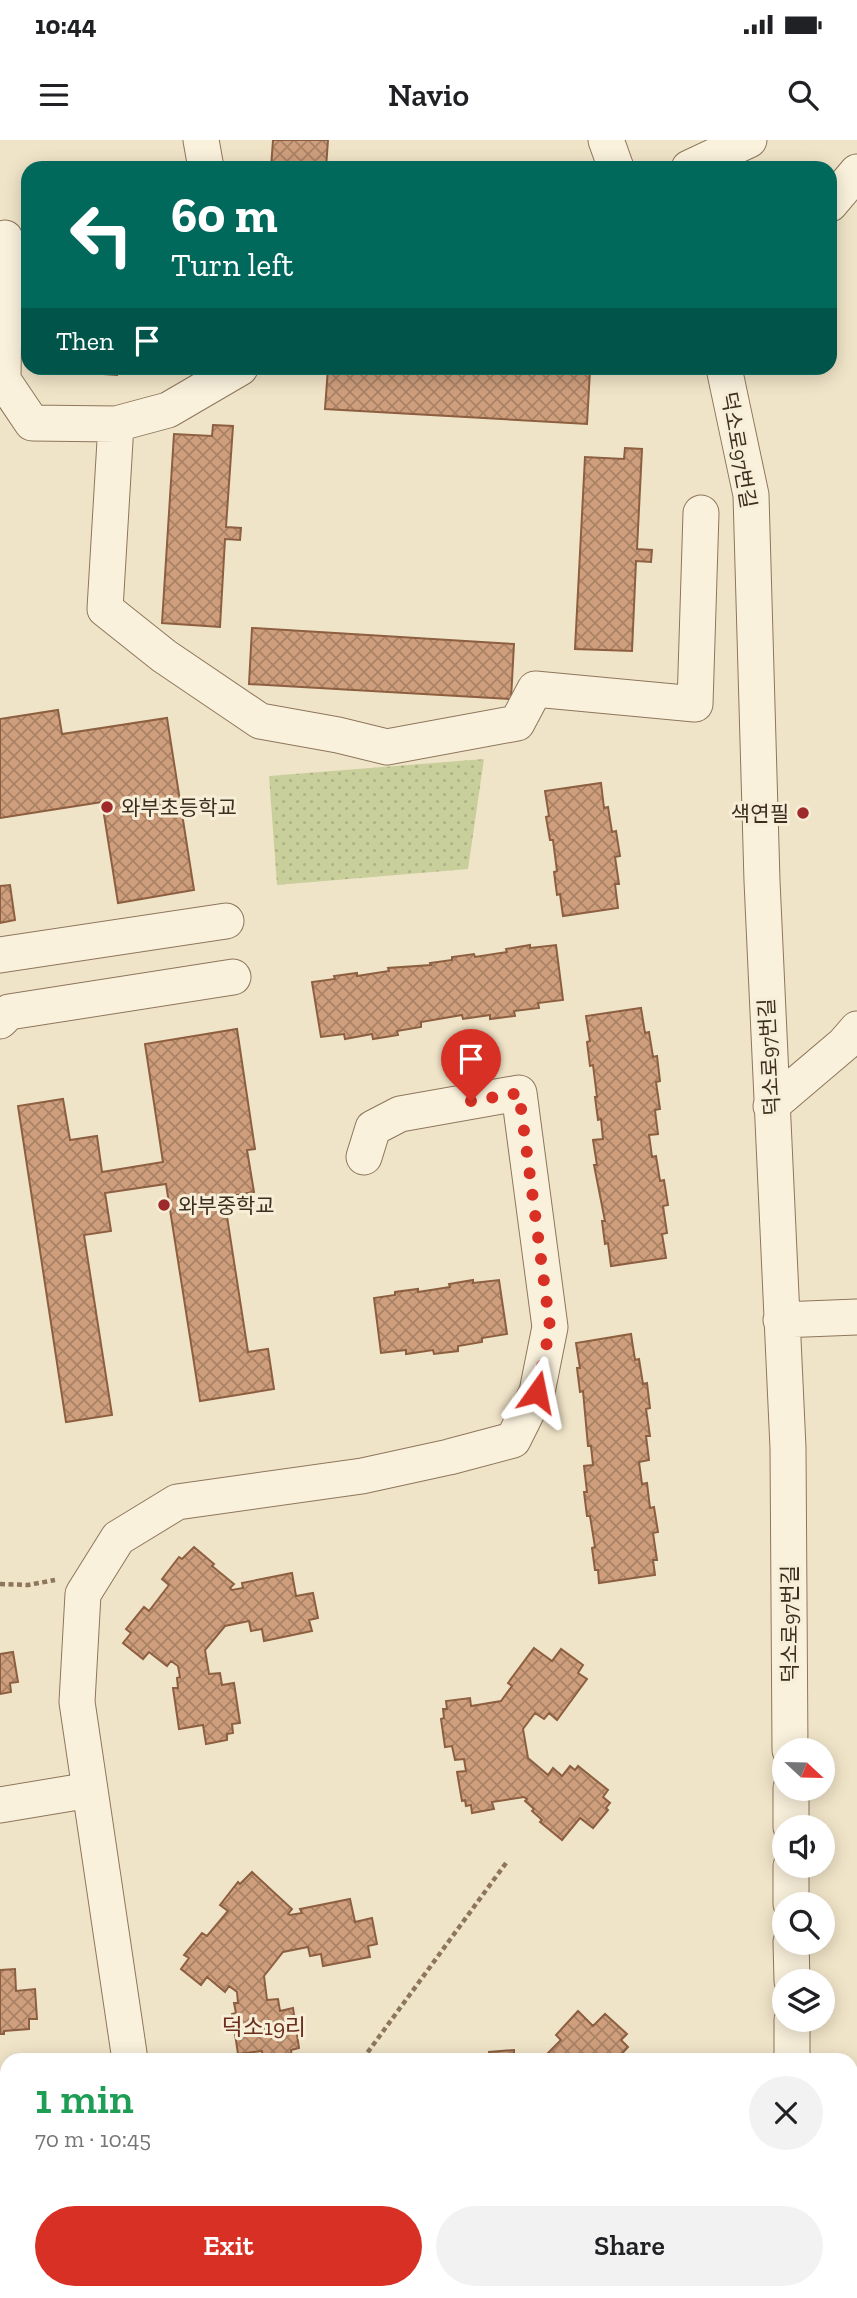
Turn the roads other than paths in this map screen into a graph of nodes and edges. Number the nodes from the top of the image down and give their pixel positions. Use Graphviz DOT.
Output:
graph roads {
  1 [pos="201,140"];
  2 [pos="606,140"];
  3 [pos="749,140"];
  4 [pos="705,158"];
  5 [pos="205,161"];
  6 [pos="614,161"];
  7 [pos="857,172"];
  8 [pos="837,196"];
  9 [pos="5,238"];
  10 [pos="228,375"];
  11 [pos="725,375"];
  12 [pos="116,424"];
  13 [pos="701,513"];
  14 [pos="226,921"];
  15 [pos="0,955"];
  16 [pos="233,977"];
  17 [pos="0,1021"];
  18 [pos="857,1029"];
  19 [pos="771,1106"];
  20 [pos="364,1157"];
  21 [pos="857,1317"];
  22 [pos="781,1320"];
  23 [pos="790,1738"];
  24 [pos="90,1790"];
  25 [pos="0,1805"];
  26 [pos="792,2032"];
  27 [pos="129,2053"];
  28 [pos="792,2053"];
  1 -- 5 [label="street"];
  2 -- 6 [label="street"];
  3 -- 4 [label="street"];
  7 -- 8 [label="street"];
  9 -- 12 [label="street"];
  10 -- 12 [label="street"];
  11 -- 19 [label="street, 덕소로97번길"];
  12 -- 13 [label="street"];
  14 -- 15 [label="street"];
  16 -- 17 [label="street"];
  18 -- 19 [label="street"];
  19 -- 22 [label="street, 덕소로97번길"];
  20 -- 24 [label="street"];
  21 -- 22 [label="street"];
  22 -- 23 [label="street, 덕소로97번길"];
  24 -- 25 [label="street"];
  24 -- 27 [label="street"];
  26 -- 28 [label="street"];
}
